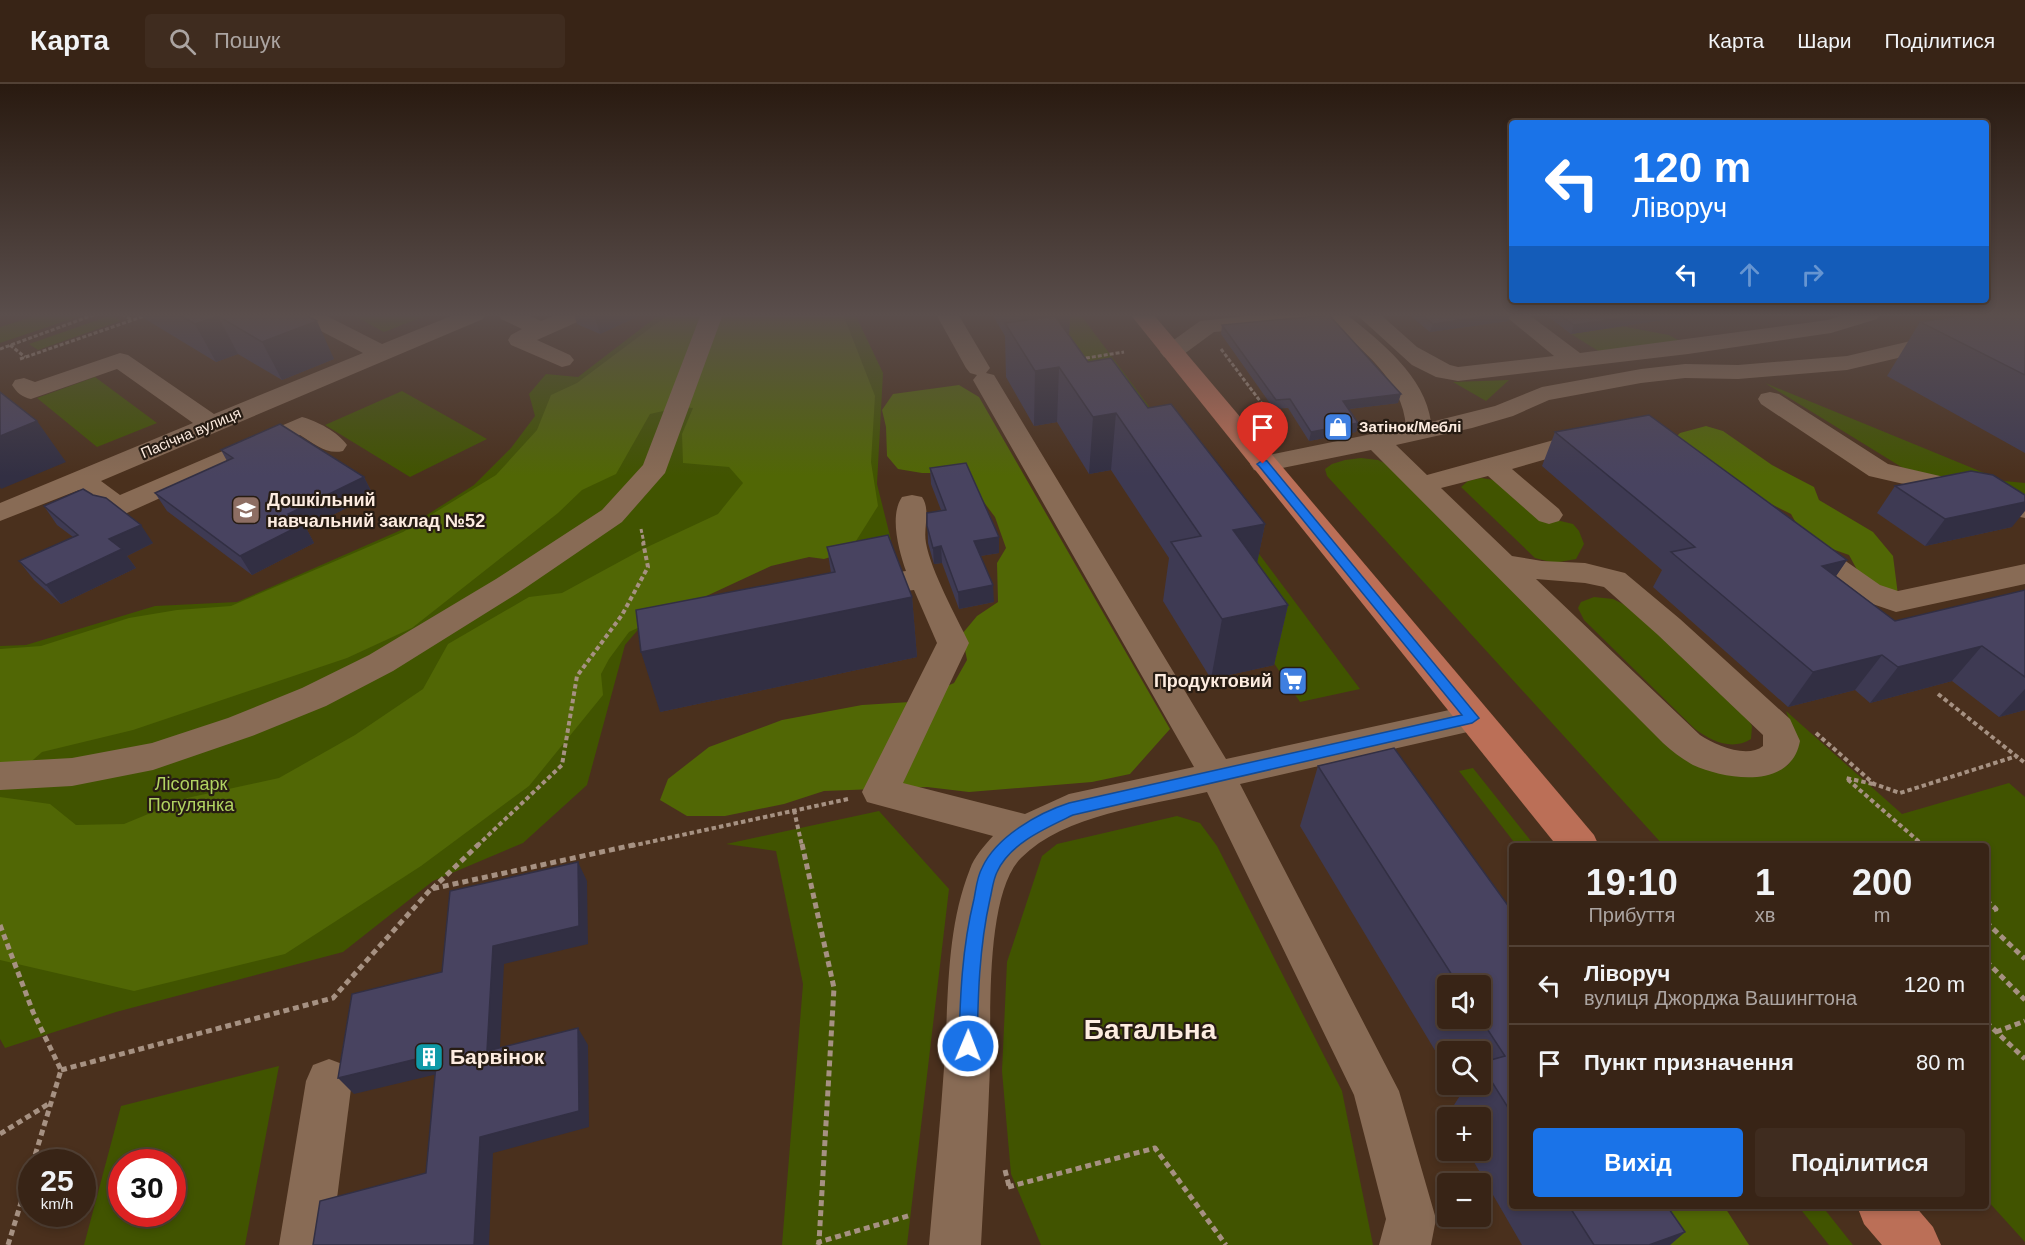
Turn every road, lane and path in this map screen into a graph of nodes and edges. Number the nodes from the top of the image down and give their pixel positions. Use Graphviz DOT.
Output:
graph roads {
  1 [pos="97,368"];
  2 [pos="132,368"];
  3 [pos="345,368"];
  4 [pos="692,368"];
  5 [pos="978,368"];
  6 [pos="1185,368"];
  7 [pos="1235,368"];
  8 [pos="1391,368"];
  9 [pos="1434,368"];
  10 [pos="1511,368"];
  11 [pos="1694,368"];
  12 [pos="1784,368"];
  13 [pos="1685,371"];
  14 [pos="24,386"];
  15 [pos="1770,399"];
  16 [pos="212,424"];
  17 [pos="1615,431"];
  18 [pos="1284,433"];
  19 [pos="1419,433"];
  20 [pos="1377,441"];
  21 [pos="334,445"];
  22 [pos="1263,464"];
  23 [pos="1493,466"];
  24 [pos="82,479"];
  25 [pos="1421,485"];
  26 [pos="912,503"];
  27 [pos="2025,510"];
  28 [pos="0,513"];
  29 [pos="1549,514"];
  30 [pos="630,531"];
  31 [pos="1785,531"];
  32 [pos="1502,564"];
  33 [pos="2025,574"];
  34 [pos="924,579"];
  35 [pos="831,589"];
  36 [pos="1938,694"];
  37 [pos="1472,718"];
  38 [pos="1815,731"];
  39 [pos="2017,756"];
  40 [pos="2025,763"];
  41 [pos="1217,775"];
  42 [pos="0,776"];
  43 [pos="1874,784"];
  44 [pos="880,792"];
  45 [pos="794,810"];
  46 [pos="1028,830"];
  47 [pos="1577,843"];
  48 [pos="1921,843"];
  49 [pos="431,889"];
  50 [pos="1989,903"];
  51 [pos="1989,912"];
  52 [pos="0,925"];
  53 [pos="1989,925"];
  54 [pos="2025,958"];
  55 [pos="1989,964"];
  56 [pos="2025,1000"];
  57 [pos="2025,1021"];
  58 [pos="1989,1025"];
  59 [pos="1996,1032"];
  60 [pos="2025,1059"];
  61 [pos="61,1070"];
  62 [pos="329,1081"];
  63 [pos="51,1102"];
  64 [pos="0,1134"];
  65 [pos="37,1149"];
  66 [pos="1005,1166"];
  67 [pos="1885,1209"];
  68 [pos="18,1212"];
  69 [pos="911,1215"];
  70 [pos="818,1244"];
  71 [pos="8,1245"];
  72 [pos="305,1245"];
  73 [pos="955,1245"];
  74 [pos="1226,1245"];
  75 [pos="1405,1245"];
  76 [pos="1915,1245"];
  1 -- 14 [label="street"];
  2 -- 16 [label="street"];
  3 -- 16 [label="street, Пасічна вулиця"];
  4 -- 42 [label="street"];
  5 -- 41 [label="street"];
  6 -- 22 [label="main road"];
  7 -- 18 [label="path"];
  8 -- 19 [label="street"];
  9 -- 10 [label="street"];
  11 -- 13 [label="street"];
  12 -- 13 [label="street"];
  13 -- 19 [label="street"];
  15 -- 27 [label="street"];
  16 -- 24 [label="street, Пасічна вулиця"];
  17 -- 23 [label="street"];
  19 -- 20 [label="street"];
  20 -- 22 [label="street"];
  20 -- 25 [label="street"];
  21 -- 24 [label="street"];
  22 -- 37 [label="main road"];
  23 -- 25 [label="street"];
  23 -- 29 [label="street"];
  24 -- 28 [label="street, Пасічна вулиця"];
  25 -- 32 [label="street"];
  26 -- 34 [label="street"];
  30 -- 49 [label="path"];
  31 -- 33 [label="street"];
  32 -- 32 [label="street"];
  34 -- 35 [label="street"];
  34 -- 44 [label="street"];
  36 -- 39 [label="path"];
  37 -- 41 [label="street"];
  37 -- 47 [label="main road"];
  38 -- 43 [label="path"];
  39 -- 40 [label="path"];
  39 -- 43 [label="path"];
  41 -- 46 [label="street"];
  41 -- 75 [label="street"];
  43 -- 48 [label="path"];
  44 -- 45 [label="path"];
  44 -- 46 [label="street"];
  45 -- 49 [label="path"];
  45 -- 70 [label="path"];
  46 -- 73 [label="street"];
  49 -- 61 [label="path"];
  50 -- 51 [label="path"];
  52 -- 61 [label="path"];
  53 -- 54 [label="path"];
  55 -- 56 [label="path"];
  57 -- 59 [label="path"];
  58 -- 59 [label="path"];
  59 -- 60 [label="path"];
  61 -- 63 [label="path"];
  62 -- 72 [label="street"];
  63 -- 64 [label="path"];
  63 -- 65 [label="path"];
  66 -- 74 [label="path"];
  67 -- 76 [label="main road"];
  68 -- 71 [label="path"];
  69 -- 70 [label="path"];
}
